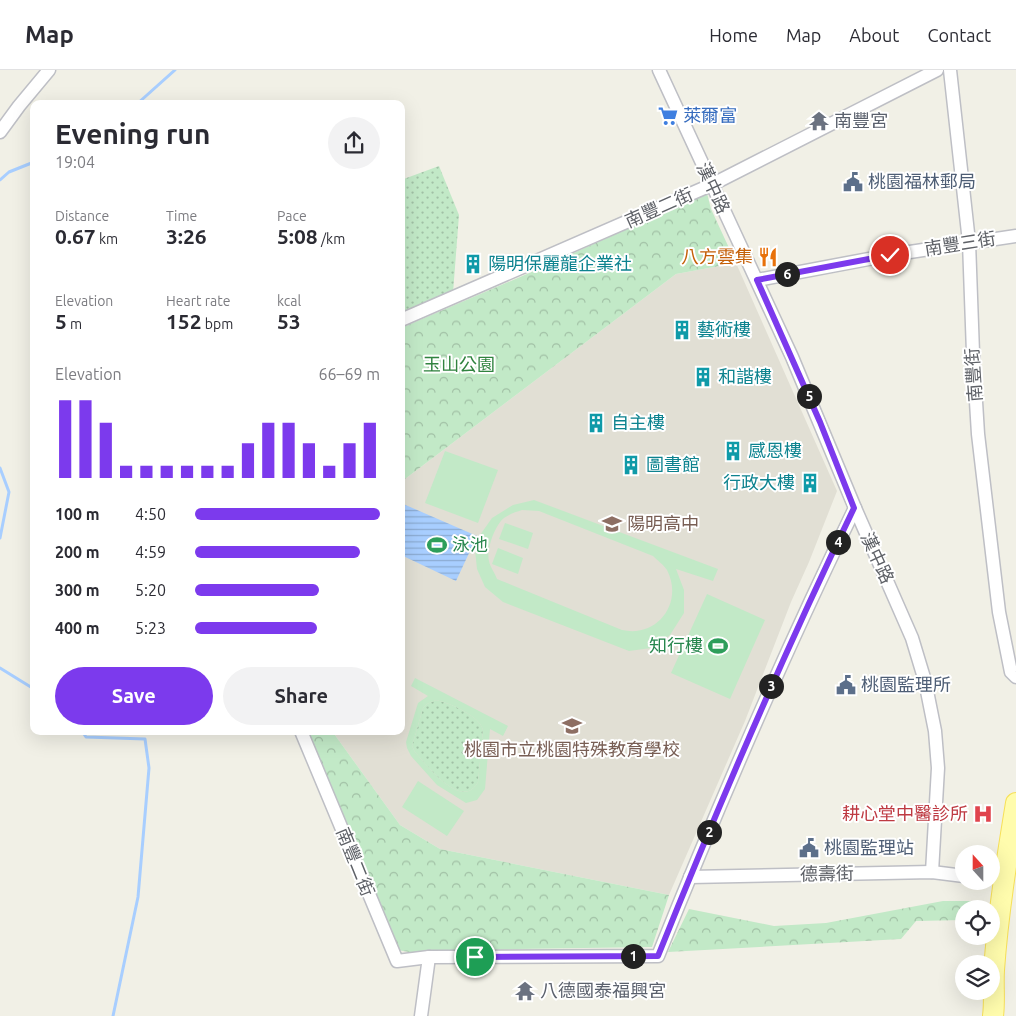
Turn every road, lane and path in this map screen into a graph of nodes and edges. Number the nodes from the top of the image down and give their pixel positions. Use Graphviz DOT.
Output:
graph roads {
  1 [pos="49,70"];
  2 [pos="658,70"];
  3 [pos="937,70"];
  4 [pos="950,70"];
  5 [pos="0,132"];
  6 [pos="711,185"];
  7 [pos="1016,236"];
  8 [pos="969,242"];
  9 [pos="757,280"];
  10 [pos="405,318"];
  11 [pos="854,508"];
  12 [pos="1016,677"];
  13 [pos="303,735"];
  14 [pos="1016,803"];
  15 [pos="932,872"];
  16 [pos="1000,872"];
  17 [pos="955,875"];
  18 [pos="690,877"];
  19 [pos="998,890"];
  20 [pos="429,957"];
  21 [pos="421,1016"];
  22 [pos="993,1016"];
  1 -- 5 [label="street"];
  2 -- 6 [label="street, 漢中路"];
  3 -- 6 [label="street, 南豐二街"];
  4 -- 8 [label="street, 南豐街"];
  6 -- 9 [label="street, 漢中路"];
  6 -- 10 [label="street, 南豐二街"];
  7 -- 8 [label="street, 南豐三街"];
  8 -- 9 [label="street, 南豐三街"];
  8 -- 12 [label="street, 南豐街"];
  9 -- 11 [label="street, 漢中路"];
  11 -- 15 [label="street, 漢中路"];
  11 -- 18 [label="street"];
  13 -- 20 [label="street, 南豐二街"];
  14 -- 16 [label="main road"];
  15 -- 17 [label="street, 德壽街"];
  15 -- 18 [label="street, 德壽街"];
  18 -- 20 [label="street"];
  19 -- 22 [label="main road"];
  20 -- 21 [label="street"];
}
